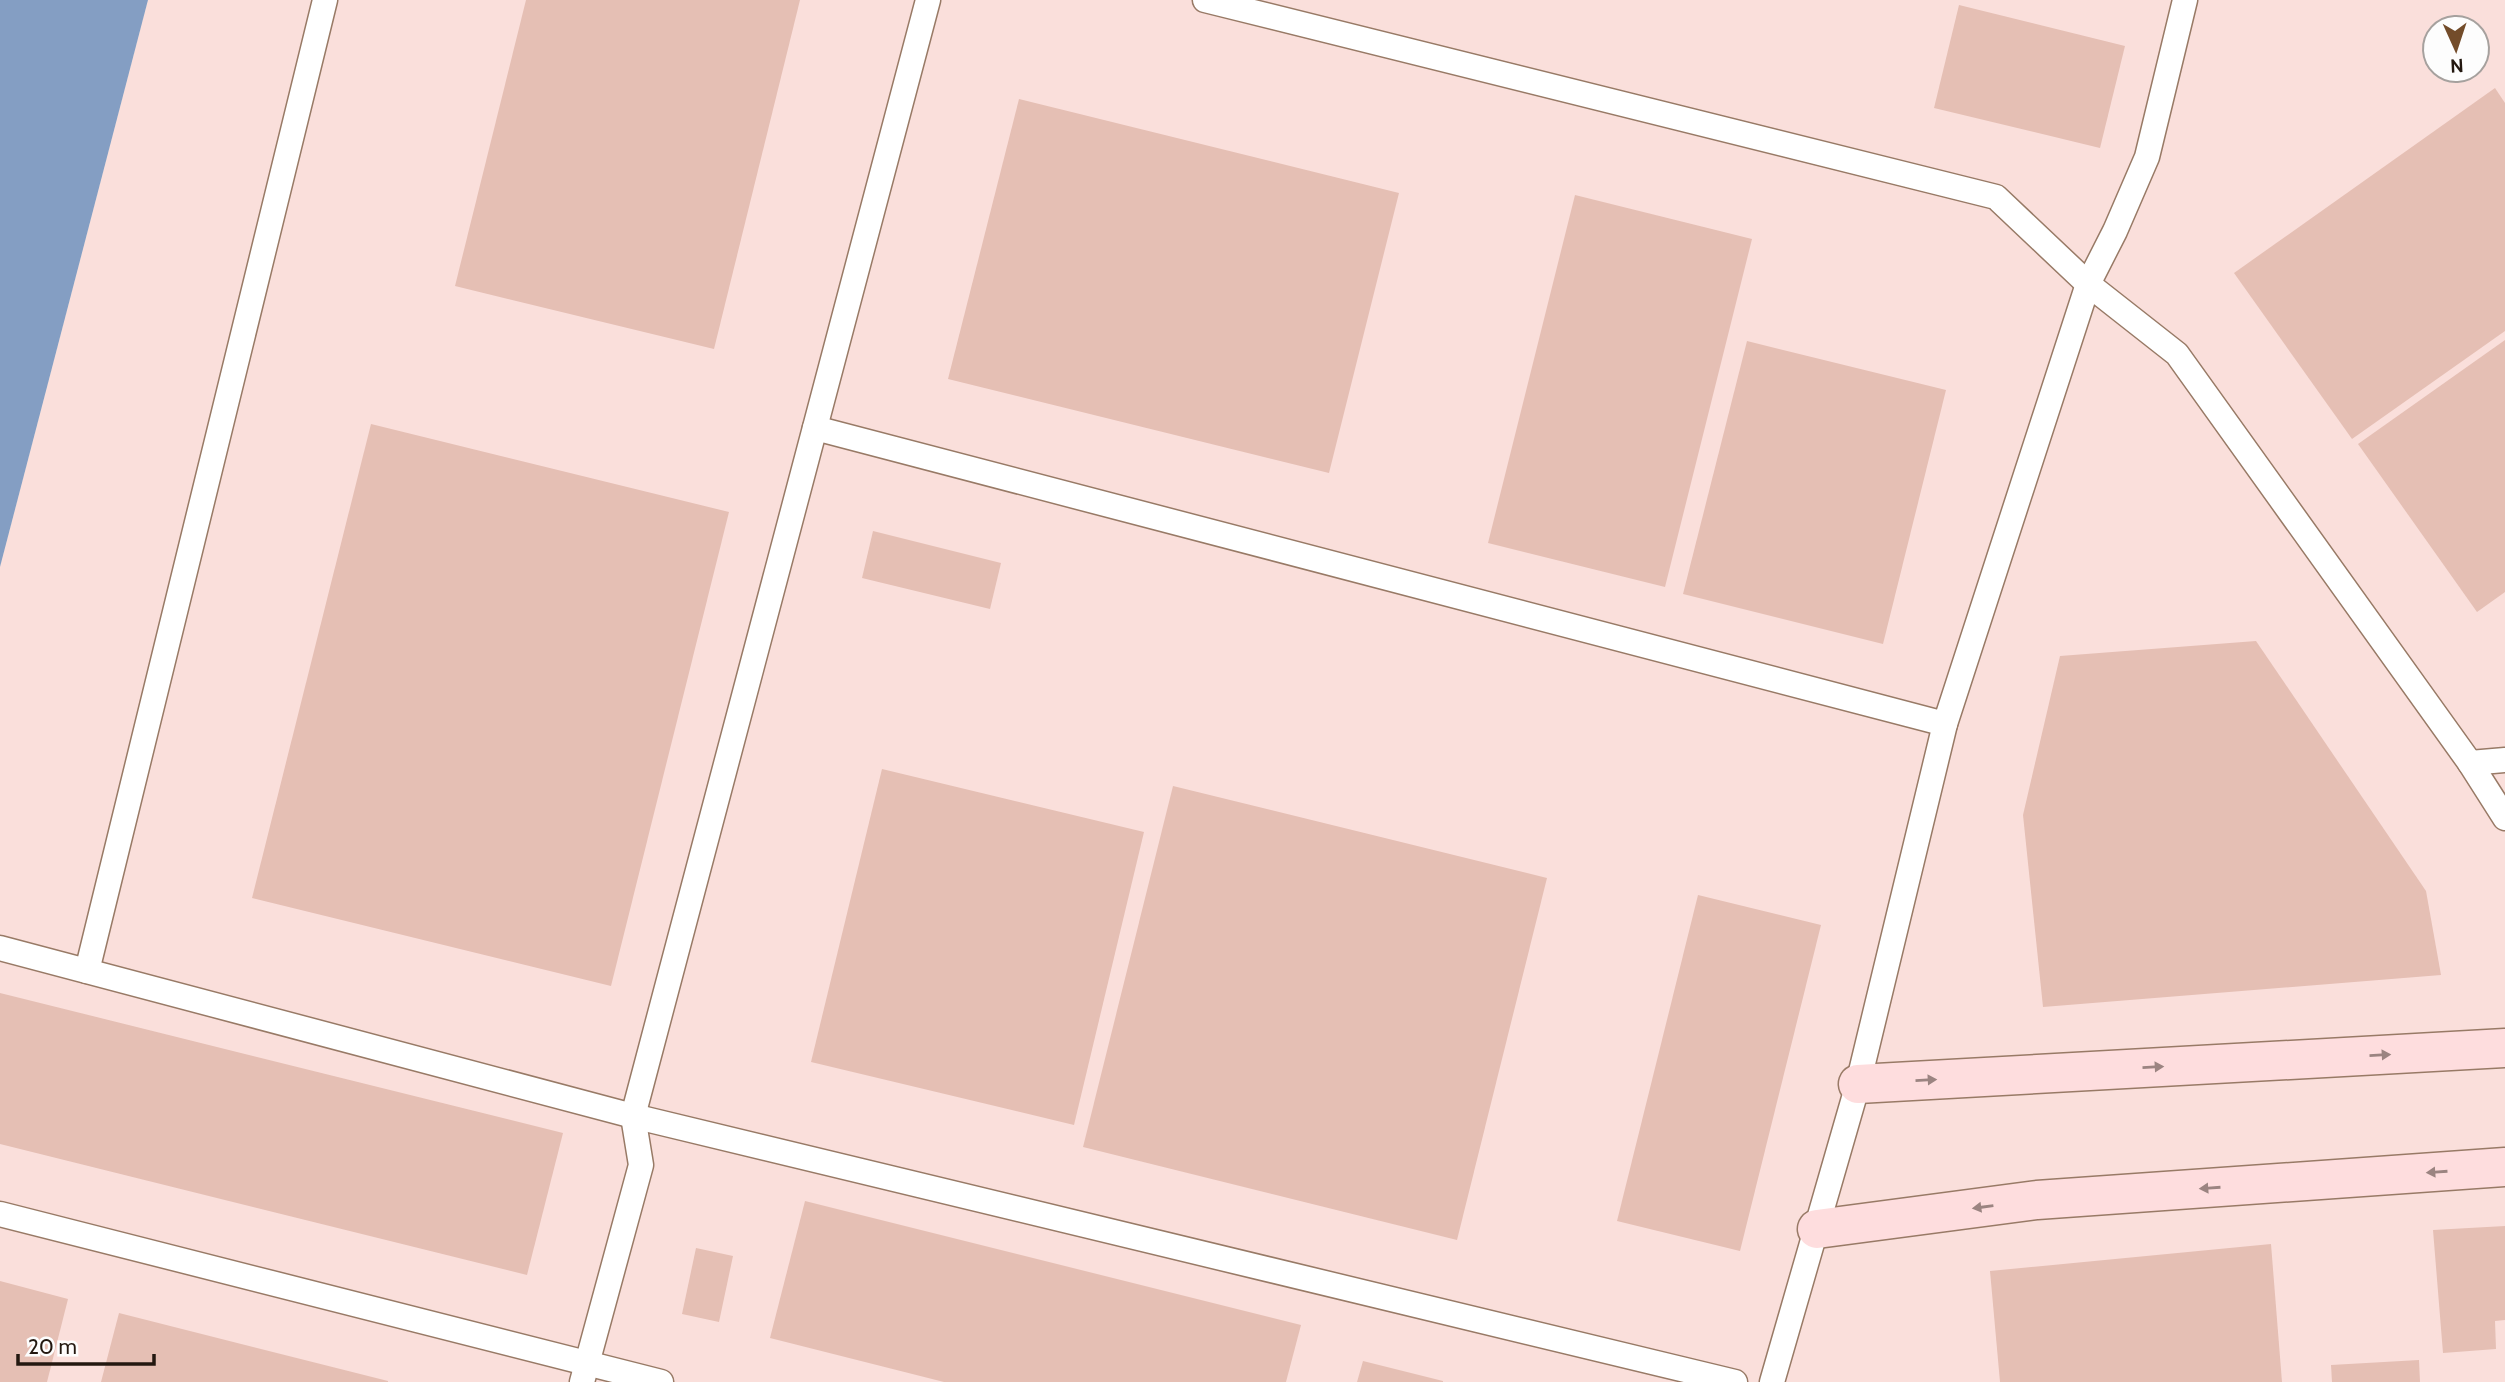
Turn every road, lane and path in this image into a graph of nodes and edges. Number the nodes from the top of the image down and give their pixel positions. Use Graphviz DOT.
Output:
graph roads {
  1 [pos="325,0"];
  2 [pos="928,0"];
  3 [pos="1205,0"];
  4 [pos="2185,0"];
  5 [pos="2088,284"];
  6 [pos="815,428"];
  7 [pos="1945,723"];
  8 [pos="2505,760"];
  9 [pos="2469,763"];
  10 [pos="2505,818"];
  11 [pos="0,948"];
  12 [pos="87,971"];
  13 [pos="2505,1048"];
  14 [pos="1858,1084"];
  15 [pos="633,1116"];
  16 [pos="2505,1167"];
  17 [pos="0,1214"];
  18 [pos="1817,1229"];
  19 [pos="585,1373"];
  20 [pos="661,1382"];
  21 [pos="1735,1382"];
  22 [pos="1773,1382"];
  1 -- 12 [label="lane"];
  2 -- 6 [label="lane"];
  3 -- 5 [label="lane"];
  4 -- 5 [label="lane"];
  5 -- 7 [label="lane"];
  5 -- 9 [label="lane"];
  6 -- 7 [label="lane"];
  6 -- 15 [label="lane"];
  7 -- 14 [label="lane"];
  8 -- 9 [label="lane"];
  9 -- 10 [label="lane"];
  11 -- 12 [label="lane"];
  12 -- 15 [label="lane"];
  14 -- 13 [label="street, one-way"];
  14 -- 18 [label="lane"];
  15 -- 19 [label="lane"];
  15 -- 21 [label="lane"];
  16 -- 18 [label="street, one-way"];
  17 -- 19 [label="lane"];
  18 -- 22 [label="lane"];
  19 -- 20 [label="lane"];
}
